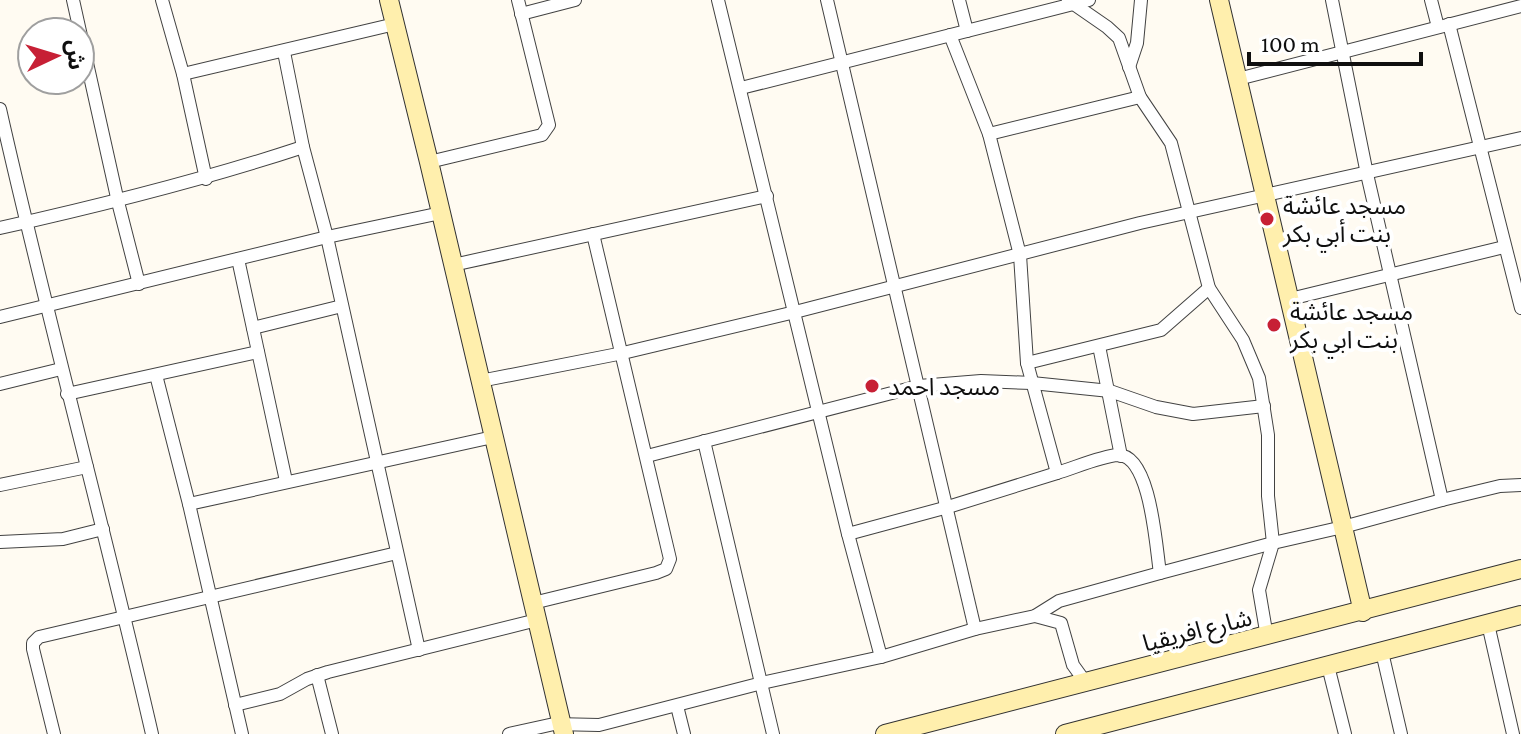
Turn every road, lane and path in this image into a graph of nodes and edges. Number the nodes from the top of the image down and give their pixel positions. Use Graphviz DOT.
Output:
graph roads {
  1 [pos="73,0"];
  2 [pos="162,0"];
  3 [pos="389,0"];
  4 [pos="518,0"];
  5 [pos="575,0"];
  6 [pos="718,0"];
  7 [pos="827,0"];
  8 [pos="959,0"];
  9 [pos="1089,0"];
  10 [pos="1141,0"];
  11 [pos="1219,0"];
  12 [pos="1332,0"];
  13 [pos="1431,0"];
  14 [pos="1069,2"];
  15 [pos="1505,5"];
  16 [pos="1521,6"];
  17 [pos="521,14"];
  18 [pos="395,24"];
  19 [pos="1443,26"];
  20 [pos="967,31"];
  21 [pos="950,35"];
  22 [pos="284,52"];
  23 [pos="1342,52"];
  24 [pos="842,63"];
  25 [pos="1129,67"];
  26 [pos="183,74"];
  27 [pos="1238,79"];
  28 [pos="741,88"];
  29 [pos="1140,97"];
  30 [pos="0,109"];
  31 [pos="989,134"];
  32 [pos="1521,138"];
  33 [pos="303,147"];
  34 [pos="1480,148"];
  35 [pos="429,162"];
  36 [pos="1367,174"];
  37 [pos="206,179"];
  38 [pos="767,196"];
  39 [pos="1265,197"];
  40 [pos="118,202"];
  41 [pos="441,213"];
  42 [pos="1191,213"];
  43 [pos="26,223"];
  44 [pos="0,228"];
  45 [pos="593,234"];
  46 [pos="327,237"];
  47 [pos="1504,247"];
  48 [pos="1020,255"];
  49 [pos="238,259"];
  50 [pos="1515,263"];
  51 [pos="453,265"];
  52 [pos="1389,275"];
  53 [pos="139,284"];
  54 [pos="894,285"];
  55 [pos="1209,288"];
  56 [pos="1290,299"];
  57 [pos="342,306"];
  58 [pos="46,307"];
  59 [pos="1521,308"];
  60 [pos="795,312"];
  61 [pos="0,317"];
  62 [pos="253,328"];
  63 [pos="1099,346"];
  64 [pos="258,352"];
  65 [pos="623,353"];
  66 [pos="1027,363"];
  67 [pos="61,369"];
  68 [pos="156,375"];
  69 [pos="480,381"];
  70 [pos="1032,383"];
  71 [pos="0,384"];
  72 [pos="919,386"];
  73 [pos="1110,391"];
  74 [pos="67,394"];
  75 [pos="1264,406"];
  76 [pos="817,411"];
  77 [pos="493,437"];
  78 [pos="704,441"];
  79 [pos="647,456"];
  80 [pos="1121,456"];
  81 [pos="375,461"];
  82 [pos="87,467"];
  83 [pos="1057,473"];
  84 [pos="286,481"];
  85 [pos="0,485"];
  86 [pos="1521,485"];
  87 [pos="1442,500"];
  88 [pos="189,504"];
  89 [pos="948,507"];
  90 [pos="1343,527"];
  91 [pos="103,529"];
  92 [pos="848,534"];
  93 [pos="0,542"];
  94 [pos="1273,543"];
  95 [pos="397,553"];
  96 [pos="1521,569"];
  97 [pos="1160,573"];
  98 [pos="210,595"];
  99 [pos="535,612"];
  100 [pos="1363,612"];
  101 [pos="1521,615"];
  102 [pos="125,616"];
  103 [pos="1035,616"];
  104 [pos="1488,624"];
  105 [pos="975,629"];
  106 [pos="1267,637"];
  107 [pos="419,650"];
  108 [pos="1382,652"];
  109 [pos="881,657"];
  110 [pos="1328,666"];
  111 [pos="317,675"];
  112 [pos="762,683"];
  113 [pos="1086,683"];
  114 [pos="235,705"];
  115 [pos="677,706"];
  116 [pos="960,715"];
  117 [pos="563,729"];
  118 [pos="53,734"];
  119 [pos="152,734"];
  120 [pos="242,734"];
  121 [pos="332,734"];
  122 [pos="509,734"];
  123 [pos="684,734"];
  124 [pos="773,734"];
  125 [pos="890,734"];
  126 [pos="951,734"];
  127 [pos="1065,734"];
  128 [pos="1345,734"];
  129 [pos="1401,734"];
  130 [pos="1513,734"];
  1 -- 40 [label="street"];
  2 -- 26 [label="street"];
  3 -- 18 [label="street"];
  4 -- 17 [label="street"];
  5 -- 17 [label="street"];
  6 -- 28 [label="street"];
  7 -- 24 [label="street"];
  8 -- 20 [label="street"];
  9 -- 14 [label="street"];
  10 -- 25 [label="street"];
  11 -- 27 [label="street"];
  12 -- 23 [label="street"];
  13 -- 19 [label="street"];
  14 -- 20 [label="street"];
  14 -- 25 [label="street"];
  15 -- 16 [label="street"];
  15 -- 19 [label="street"];
  17 -- 35 [label="street"];
  18 -- 22 [label="street"];
  18 -- 35 [label="street"];
  19 -- 23 [label="street"];
  19 -- 34 [label="street"];
  20 -- 21 [label="street"];
  21 -- 24 [label="street"];
  21 -- 31 [label="street"];
  22 -- 26 [label="street"];
  22 -- 33 [label="street"];
  23 -- 27 [label="street"];
  23 -- 36 [label="street"];
  24 -- 28 [label="street"];
  24 -- 54 [label="street"];
  25 -- 29 [label="street"];
  26 -- 37 [label="street"];
  27 -- 39 [label="street"];
  28 -- 38 [label="street"];
  29 -- 31 [label="street"];
  29 -- 42 [label="street"];
  30 -- 43 [label="street"];
  31 -- 48 [label="street"];
  32 -- 34 [label="street"];
  33 -- 37 [label="street"];
  33 -- 46 [label="street"];
  34 -- 36 [label="street"];
  34 -- 47 [label="street"];
  35 -- 41 [label="street"];
  36 -- 39 [label="street"];
  36 -- 52 [label="street"];
  37 -- 40 [label="street"];
  38 -- 45 [label="street"];
  38 -- 60 [label="street"];
  39 -- 42 [label="street"];
  39 -- 56 [label="street"];
  40 -- 43 [label="street"];
  40 -- 53 [label="street"];
  41 -- 46 [label="street"];
  41 -- 51 [label="street"];
  42 -- 48 [label="street"];
  42 -- 55 [label="street"];
  43 -- 44 [label="street"];
  43 -- 58 [label="street"];
  45 -- 51 [label="street"];
  45 -- 65 [label="street"];
  46 -- 49 [label="street"];
  46 -- 57 [label="street"];
  47 -- 50 [label="street"];
  47 -- 52 [label="street"];
  48 -- 54 [label="street"];
  48 -- 66 [label="street"];
  49 -- 53 [label="street"];
  49 -- 62 [label="street"];
  50 -- 59 [label="street"];
  51 -- 69 [label="street"];
  52 -- 56 [label="street"];
  52 -- 87 [label="street"];
  53 -- 58 [label="street"];
  54 -- 60 [label="street"];
  54 -- 72 [label="street"];
  55 -- 63 [label="street"];
  55 -- 75 [label="street"];
  56 -- 90 [label="street"];
  57 -- 62 [label="street"];
  57 -- 81 [label="street"];
  58 -- 61 [label="street"];
  58 -- 67 [label="street"];
  60 -- 65 [label="street"];
  60 -- 76 [label="street"];
  62 -- 64 [label="street"];
  63 -- 66 [label="street"];
  63 -- 73 [label="street"];
  64 -- 68 [label="street"];
  64 -- 84 [label="street"];
  65 -- 69 [label="street"];
  65 -- 79 [label="street"];
  66 -- 70 [label="street"];
  67 -- 71 [label="street"];
  67 -- 74 [label="street"];
  68 -- 74 [label="street"];
  68 -- 88 [label="street"];
  69 -- 77 [label="street"];
  70 -- 72 [label="street"];
  70 -- 73 [label="street"];
  70 -- 83 [label="street"];
  72 -- 76 [label="street"];
  72 -- 89 [label="street"];
  73 -- 75 [label="street"];
  73 -- 80 [label="street"];
  74 -- 82 [label="street"];
  75 -- 94 [label="street"];
  76 -- 78 [label="street"];
  76 -- 92 [label="street"];
  77 -- 81 [label="street"];
  77 -- 99 [label="street"];
  78 -- 79 [label="street"];
  78 -- 112 [label="street"];
  79 -- 99 [label="street"];
  80 -- 83 [label="street"];
  80 -- 97 [label="street"];
  81 -- 84 [label="street"];
  81 -- 95 [label="street"];
  82 -- 85 [label="street"];
  82 -- 91 [label="street"];
  83 -- 89 [label="street"];
  84 -- 88 [label="street"];
  86 -- 87 [label="street"];
  87 -- 90 [label="street"];
  88 -- 98 [label="street"];
  89 -- 92 [label="street"];
  89 -- 105 [label="street"];
  90 -- 94 [label="street"];
  90 -- 100 [label="street"];
  91 -- 93 [label="street"];
  91 -- 102 [label="street"];
  92 -- 109 [label="street"];
  94 -- 97 [label="street"];
  94 -- 106 [label="street"];
  95 -- 98 [label="street"];
  95 -- 107 [label="street"];
  96 -- 100 [label="street, شارع افريقيا"];
  97 -- 103 [label="street"];
  98 -- 102 [label="street"];
  98 -- 114 [label="street"];
  99 -- 107 [label="street"];
  99 -- 117 [label="street"];
  100 -- 106 [label="street, شارع افريقيا"];
  101 -- 104 [label="street"];
  102 -- 118 [label="street"];
  102 -- 119 [label="street"];
  103 -- 105 [label="street"];
  103 -- 113 [label="street"];
  104 -- 108 [label="street"];
  104 -- 130 [label="street"];
  105 -- 109 [label="street"];
  106 -- 113 [label="street, شارع افريقيا"];
  107 -- 111 [label="street"];
  108 -- 110 [label="street"];
  108 -- 129 [label="street"];
  109 -- 112 [label="street"];
  110 -- 127 [label="street"];
  110 -- 128 [label="street"];
  111 -- 114 [label="street"];
  111 -- 121 [label="street"];
  112 -- 115 [label="street"];
  112 -- 124 [label="street"];
  113 -- 116 [label="street, شارع افريقيا"];
  114 -- 120 [label="street"];
  115 -- 117 [label="street"];
  115 -- 123 [label="street"];
  116 -- 125 [label="street, شارع افريقيا"];
  116 -- 126 [label="street"];
  117 -- 122 [label="street"];
}
